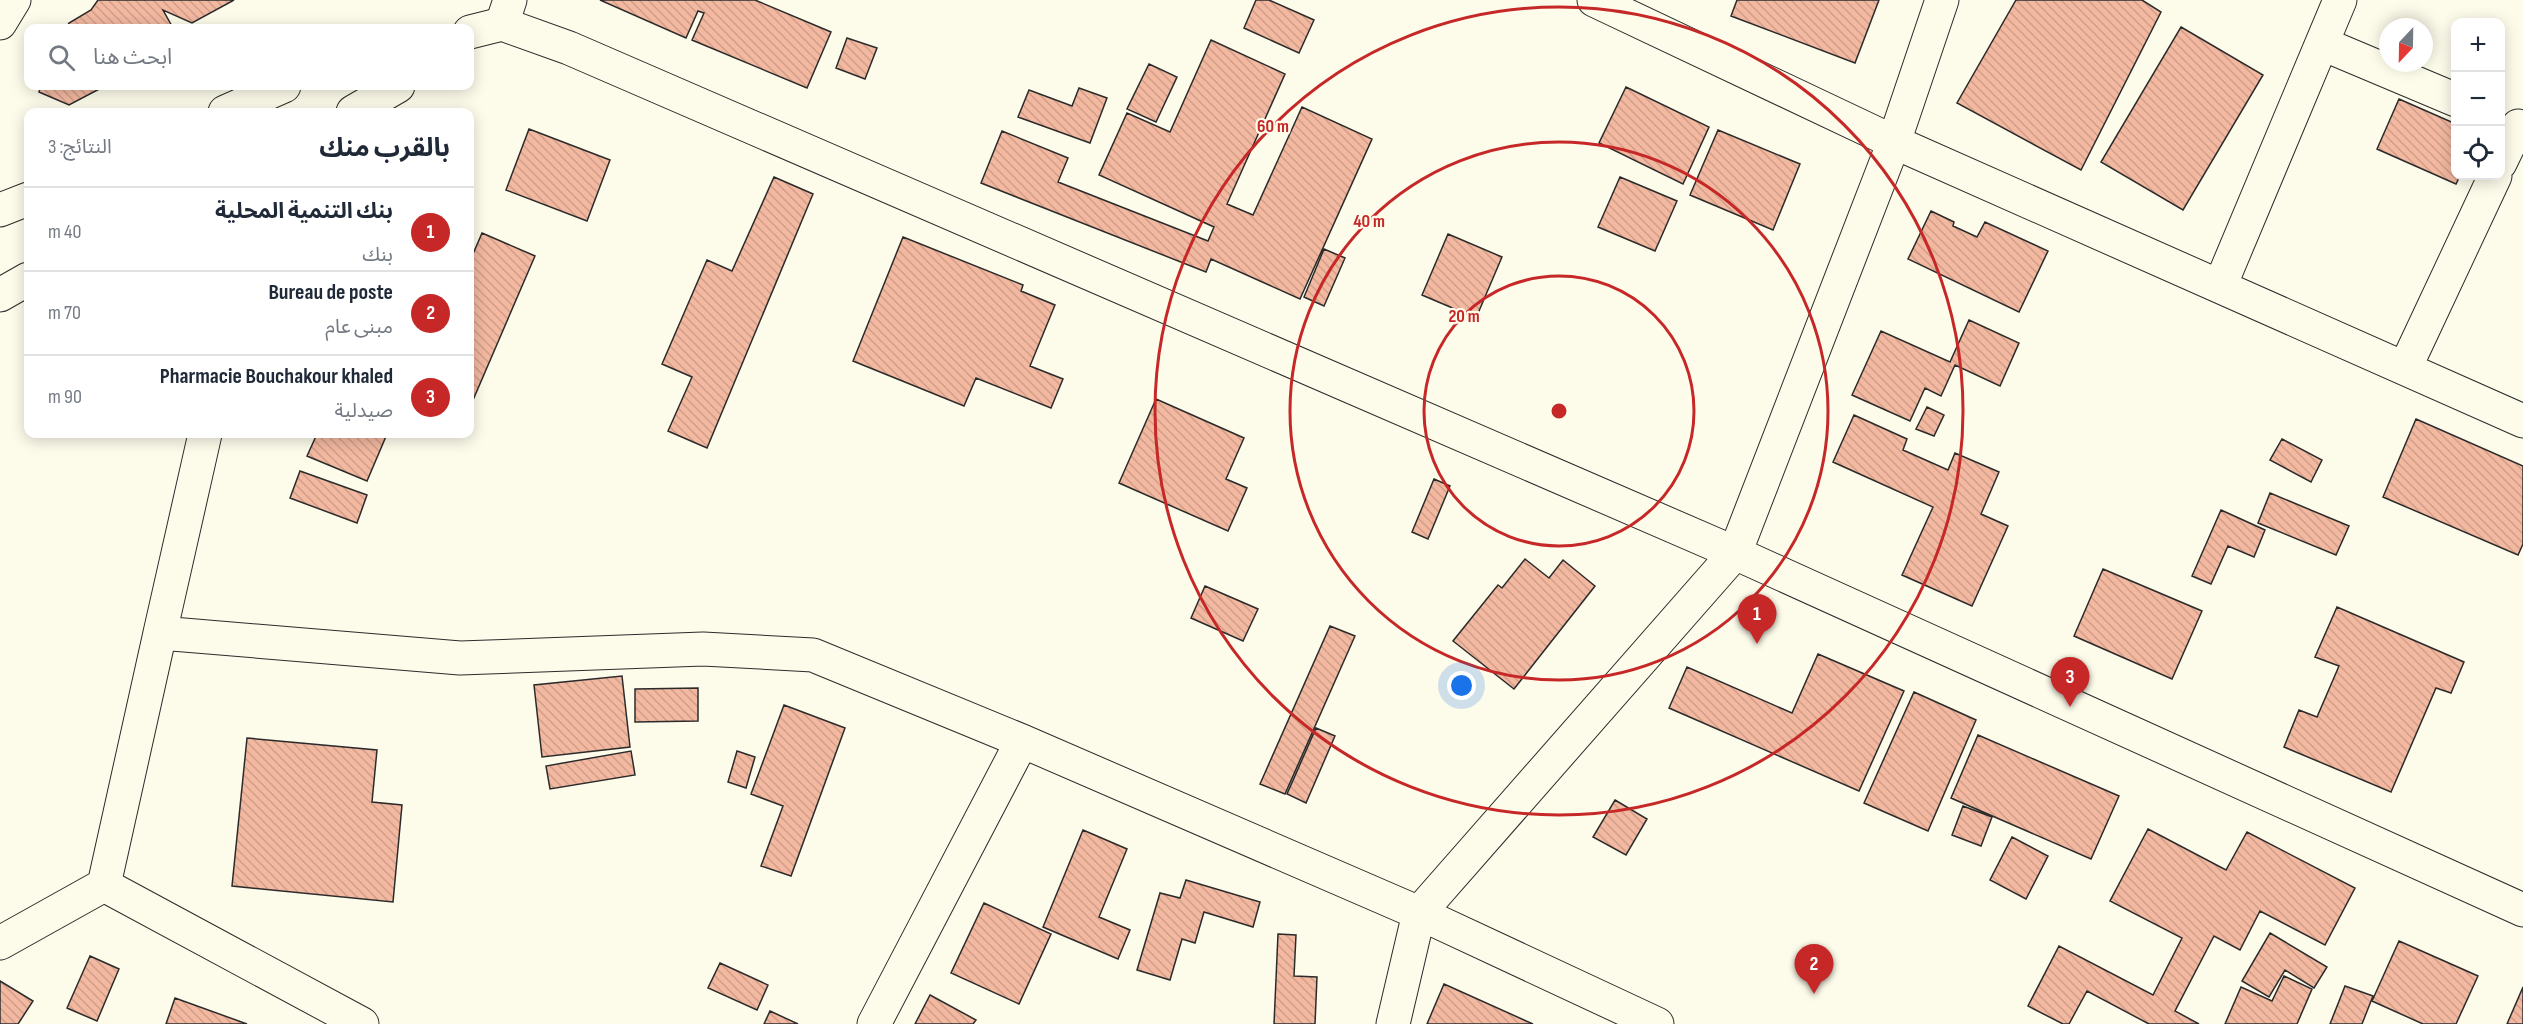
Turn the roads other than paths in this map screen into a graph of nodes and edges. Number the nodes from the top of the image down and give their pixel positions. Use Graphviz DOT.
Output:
graph roads {
  1 [pos="14,0"];
  2 [pos="1594,0"];
  3 [pos="1942,0"];
  4 [pos="2340,0"];
  5 [pos="506,12"];
  6 [pos="0,23"];
  7 [pos="474,30"];
  8 [pos="474,40"];
  9 [pos="2323,44"];
  10 [pos="275,90"];
  11 [pos="391,90"];
  12 [pos="2451,98"];
  13 [pos="234,108"];
  14 [pos="360,108"];
  15 [pos="2514,124"];
  16 [pos="1894,142"];
  17 [pos="2505,149"];
  18 [pos="2493,180"];
  19 [pos="24,201"];
  20 [pos="0,210"];
  21 [pos="24,281"];
  22 [pos="2220,286"];
  23 [pos="0,295"];
  24 [pos="2404,368"];
  25 [pos="2523,421"];
  26 [pos="204,438"];
  27 [pos="1735,553"];
  28 [pos="160,633"];
  29 [pos="1022,741"];
  30 [pos="104,885"];
  31 [pos="2523,910"];
  32 [pos="1419,913"];
  33 [pos="0,943"];
  34 [pos="362,1024"];
  35 [pos="874,1024"];
  36 [pos="1394,1024"];
  37 [pos="1657,1024"];
  1 -- 6 [label="street"];
  2 -- 16 [label="street"];
  3 -- 16 [label="street"];
  4 -- 9 [label="street"];
  5 -- 7 [label="street"];
  5 -- 8 [label="street"];
  5 -- 27 [label="street"];
  9 -- 12 [label="street"];
  9 -- 22 [label="street"];
  10 -- 13 [label="street"];
  11 -- 14 [label="street"];
  15 -- 17 [label="street"];
  16 -- 22 [label="street"];
  16 -- 27 [label="street"];
  18 -- 24 [label="street"];
  19 -- 20 [label="street"];
  21 -- 23 [label="street"];
  22 -- 24 [label="street"];
  24 -- 25 [label="street"];
  26 -- 28 [label="street"];
  27 -- 31 [label="street"];
  27 -- 32 [label="street"];
  28 -- 29 [label="street"];
  28 -- 30 [label="street"];
  29 -- 32 [label="street"];
  29 -- 35 [label="street"];
  30 -- 33 [label="street"];
  30 -- 34 [label="street"];
  32 -- 36 [label="street"];
  32 -- 37 [label="street"];
}
